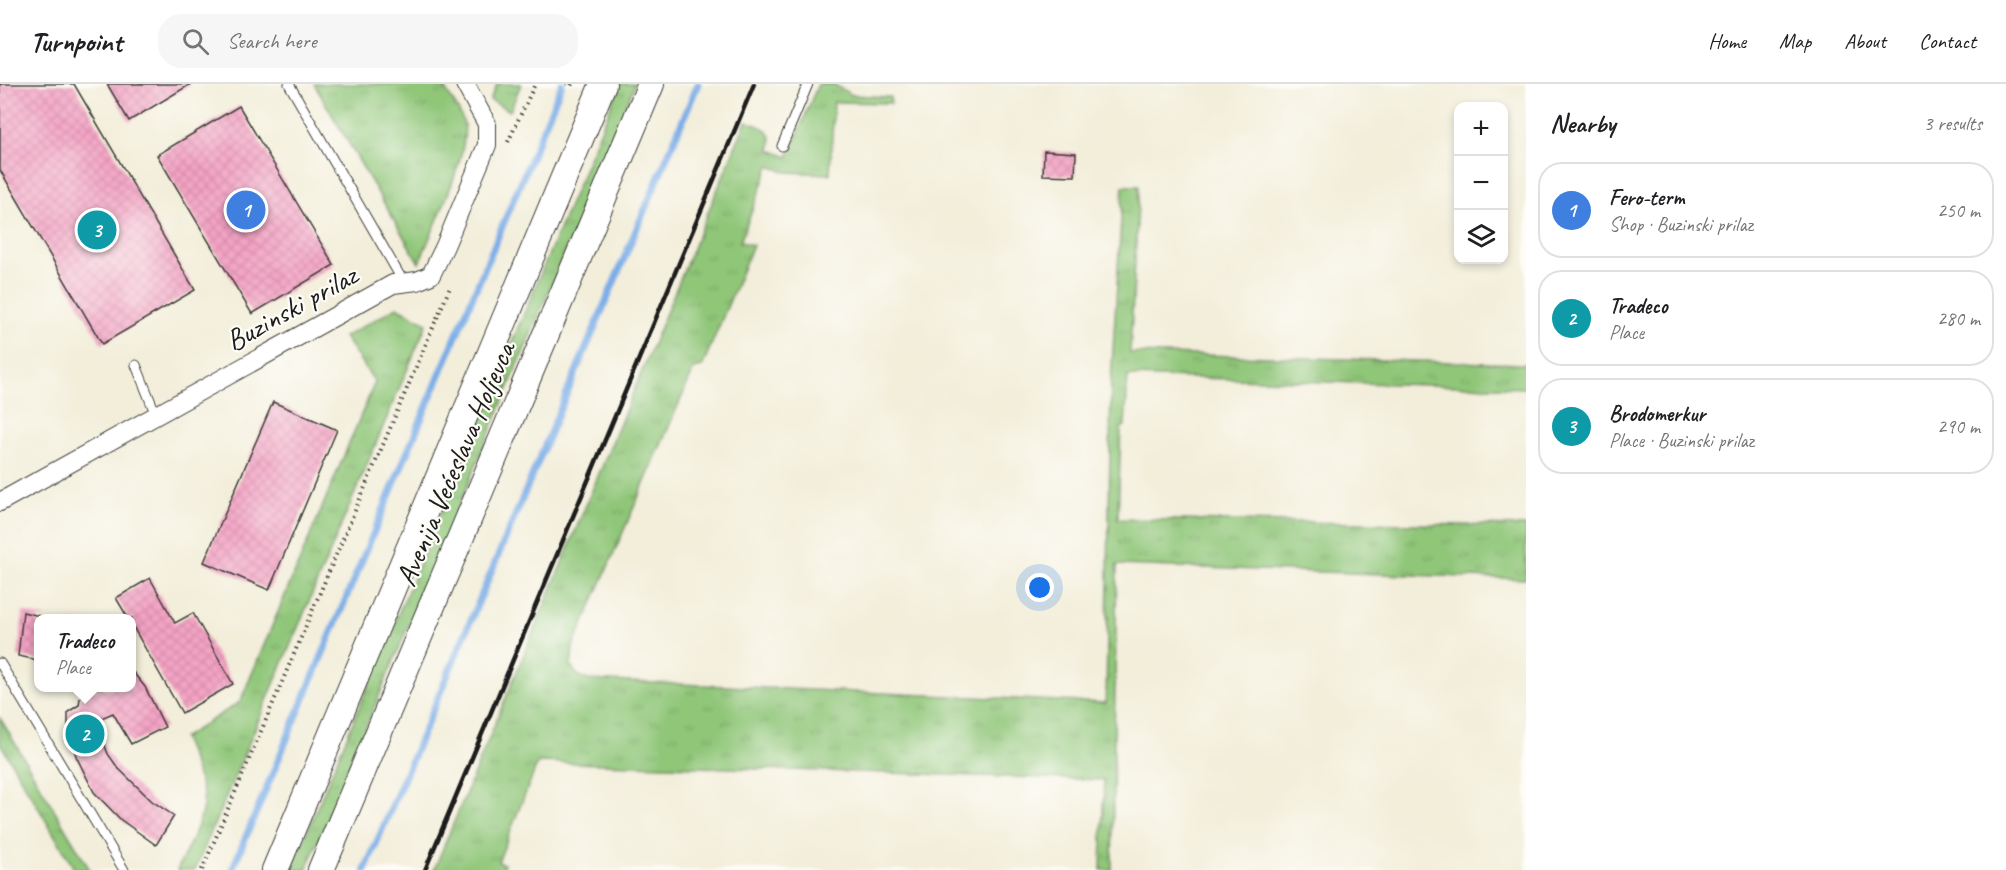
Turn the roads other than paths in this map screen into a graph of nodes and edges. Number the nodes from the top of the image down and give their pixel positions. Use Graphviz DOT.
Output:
graph roads {
  1 [pos="289,84"];
  2 [pos="465,84"];
  3 [pos="603,84"];
  4 [pos="651,84"];
  5 [pos="808,84"];
  6 [pos="782,146"];
  7 [pos="404,283"];
  8 [pos="136,365"];
  9 [pos="156,415"];
  10 [pos="0,502"];
  11 [pos="0,663"];
  12 [pos="124,870"];
  13 [pos="275,870"];
  14 [pos="321,870"];
  1 -- 7 [label="lane"];
  2 -- 7 [label="street, Buzinski prilaz"];
  3 -- 13 [label="main road, Avenija Većeslava Holjevca"];
  4 -- 14 [label="main road, Avenija Većeslava Holjevca"];
  5 -- 6 [label="lane"];
  7 -- 9 [label="street, Buzinski prilaz"];
  8 -- 9 [label="lane"];
  9 -- 10 [label="street, Buzinski prilaz"];
  11 -- 12 [label="lane"];
}
